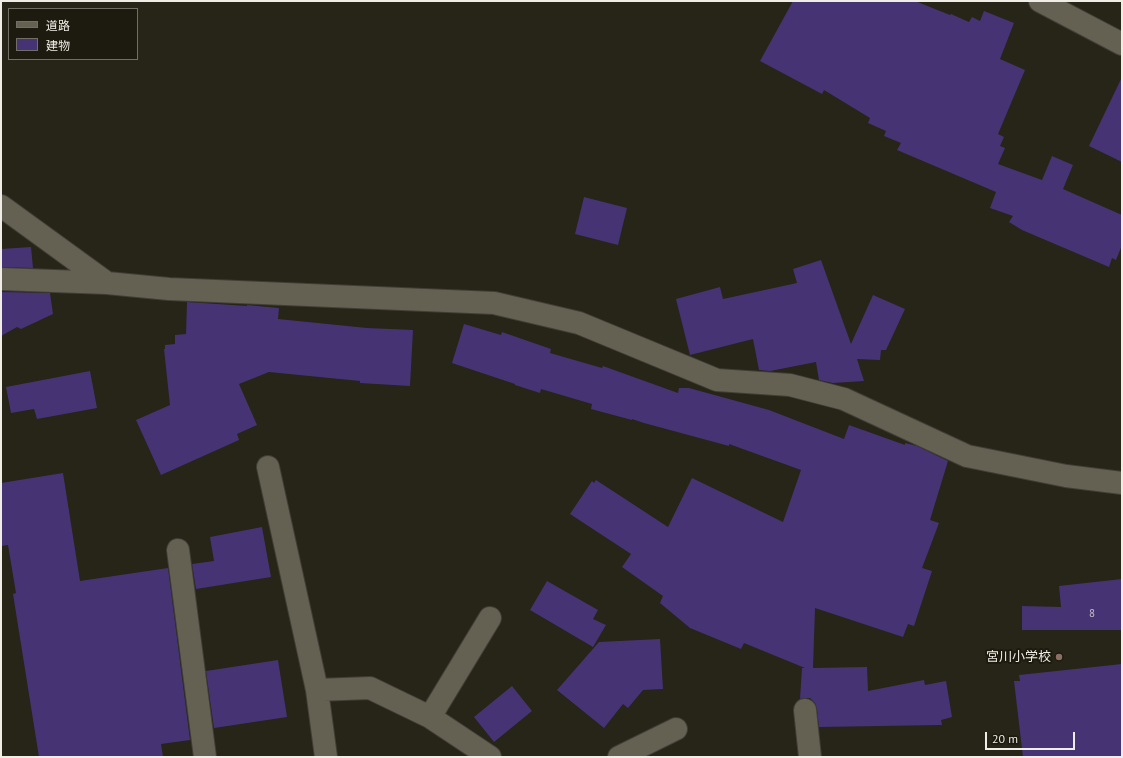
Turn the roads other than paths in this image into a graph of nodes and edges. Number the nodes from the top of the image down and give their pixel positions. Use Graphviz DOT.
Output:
graph roads {
  1 [pos="1040,1"];
  2 [pos="1122,44"];
  3 [pos="1,206"];
  4 [pos="1,279"];
  5 [pos="106,283"];
  6 [pos="268,467"];
  7 [pos="1122,483"];
  8 [pos="178,550"];
  9 [pos="490,618"];
  10 [pos="317,690"];
  11 [pos="805,710"];
  12 [pos="430,716"];
  13 [pos="676,729"];
  14 [pos="205,757"];
  15 [pos="326,757"];
  16 [pos="490,757"];
  17 [pos="619,757"];
  18 [pos="810,757"];
  1 -- 2 [label="street"];
  3 -- 5 [label="street"];
  4 -- 5 [label="street"];
  5 -- 7 [label="street"];
  6 -- 10 [label="street"];
  8 -- 14 [label="street"];
  9 -- 12 [label="street"];
  10 -- 12 [label="street"];
  10 -- 15 [label="street"];
  11 -- 18 [label="street"];
  12 -- 16 [label="street"];
  13 -- 17 [label="street"];
}
